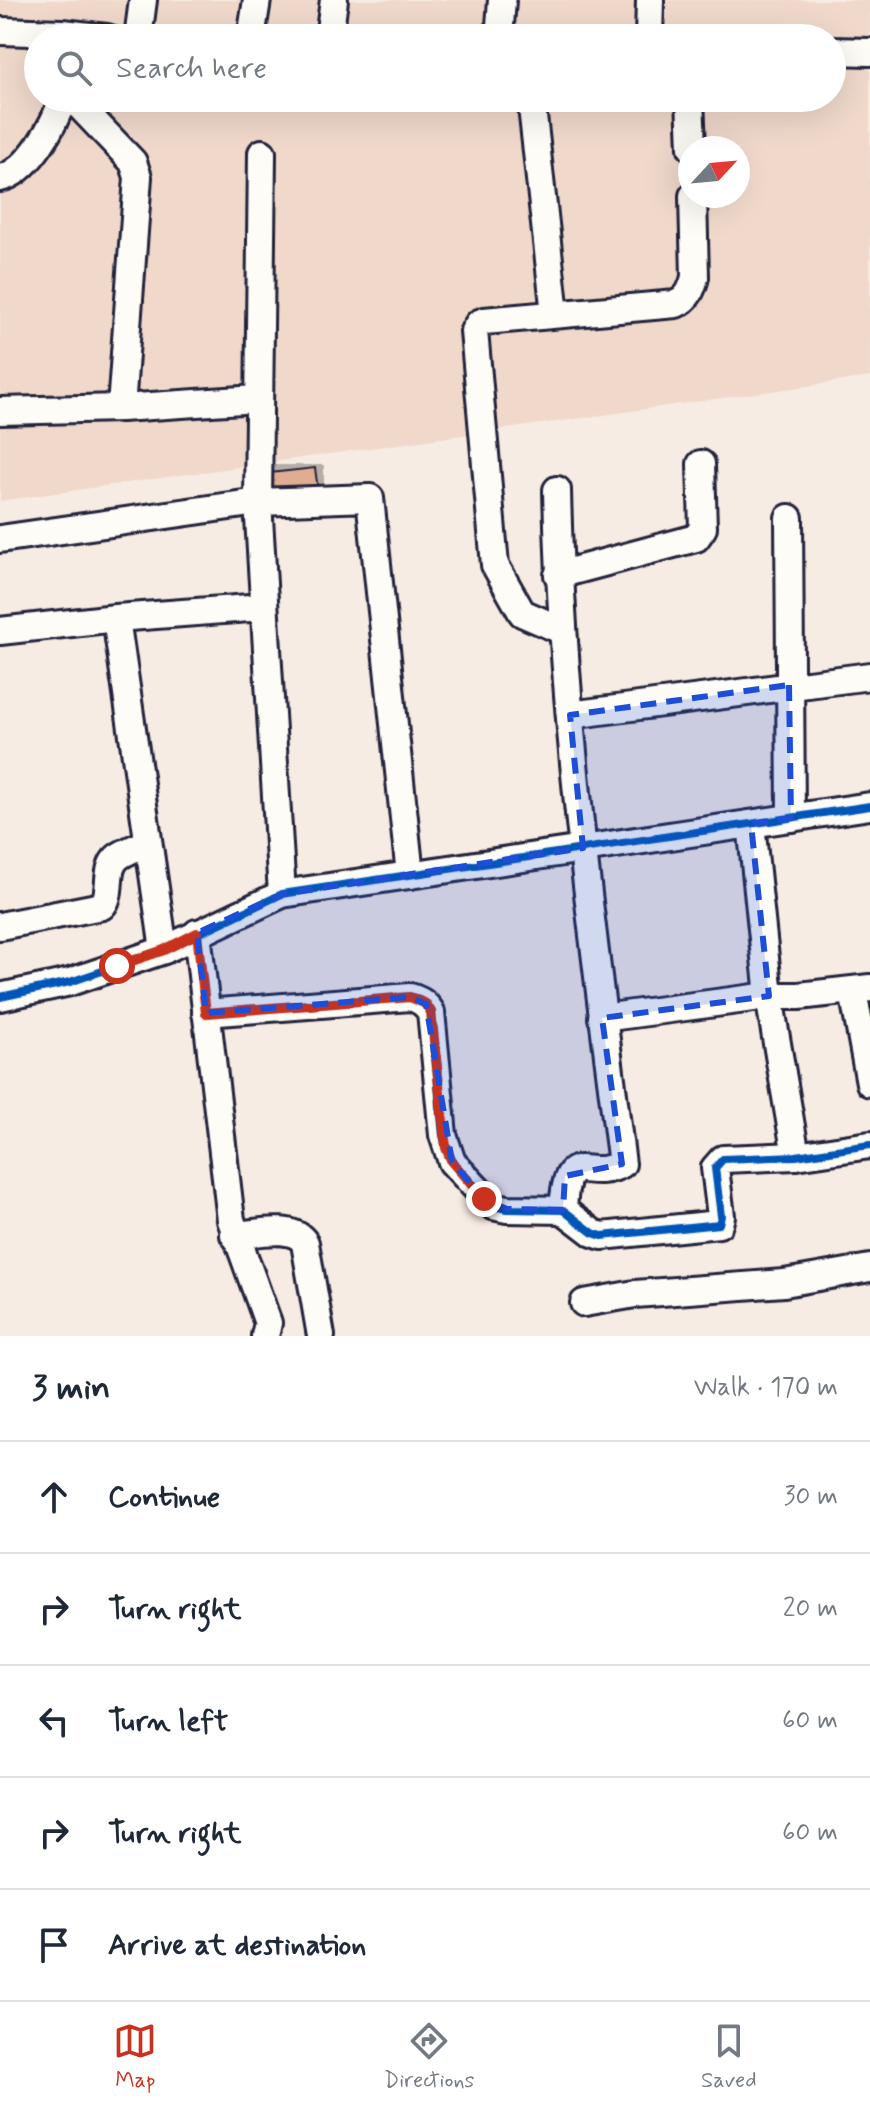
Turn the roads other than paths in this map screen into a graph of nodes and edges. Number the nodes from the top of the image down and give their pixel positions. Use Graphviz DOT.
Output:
graph roads {
  1 [pos="143,0"];
  2 [pos="257,0"];
  3 [pos="334,0"];
  4 [pos="502,0"];
  5 [pos="650,0"];
  6 [pos="140,24"];
  7 [pos="253,24"];
  8 [pos="331,24"];
  9 [pos="500,24"];
  10 [pos="649,24"];
  11 [pos="0,31"];
  12 [pos="24,33"];
  13 [pos="846,51"];
  14 [pos="870,52"];
  15 [pos="58,112"];
  16 [pos="85,112"];
  17 [pos="533,112"];
  18 [pos="691,112"];
  19 [pos="692,136"];
  20 [pos="262,153"];
  21 [pos="0,178"];
  22 [pos="693,208"];
  23 [pos="555,314"];
  24 [pos="257,399"];
  25 [pos="121,408"];
  26 [pos="0,411"];
  27 [pos="701,464"];
  28 [pos="557,490"];
  29 [pos="258,502"];
  30 [pos="789,518"];
  31 [pos="0,539"];
  32 [pos="558,575"];
  33 [pos="263,607"];
  34 [pos="116,618"];
  35 [pos="561,630"];
  36 [pos="0,631"];
  37 [pos="870,676"];
  38 [pos="789,685"];
  39 [pos="570,715"];
  40 [pos="870,806"];
  41 [pos="791,818"];
  42 [pos="751,824"];
  43 [pos="148,842"];
  44 [pos="583,848"];
  45 [pos="410,875"];
  46 [pos="282,894"];
  47 [pos="0,925"];
  48 [pos="197,933"];
  49 [pos="164,950"];
  50 [pos="862,990"];
  51 [pos="769,996"];
  52 [pos="0,997"];
  53 [pos="206,1013"];
  54 [pos="602,1018"];
  55 [pos="870,1083"];
  56 [pos="870,1145"];
  57 [pos="796,1156"];
  58 [pos="563,1210"];
  59 [pos="234,1235"];
  60 [pos="870,1268"];
  61 [pos="584,1303"];
  62 [pos="265,1336"];
  63 [pos="321,1336"];
  1 -- 6 [label="street"];
  2 -- 7 [label="street"];
  3 -- 8 [label="street"];
  4 -- 9 [label="street"];
  5 -- 10 [label="street"];
  11 -- 12 [label="street"];
  13 -- 14 [label="street"];
  15 -- 21 [label="street"];
  16 -- 25 [label="street"];
  17 -- 23 [label="street"];
  18 -- 19 [label="street"];
  20 -- 24 [label="street"];
  22 -- 23 [label="street"];
  23 -- 35 [label="street"];
  24 -- 25 [label="street"];
  24 -- 29 [label="street"];
  25 -- 26 [label="street"];
  27 -- 32 [label="street"];
  28 -- 32 [label="street"];
  29 -- 31 [label="street"];
  29 -- 33 [label="street"];
  29 -- 45 [label="street"];
  30 -- 38 [label="street"];
  32 -- 35 [label="street"];
  33 -- 34 [label="street"];
  33 -- 46 [label="street"];
  34 -- 36 [label="street"];
  34 -- 43 [label="street"];
  35 -- 39 [label="street"];
  37 -- 38 [label="street"];
  38 -- 39 [label="street"];
  38 -- 41 [label="street"];
  39 -- 44 [label="street"];
  40 -- 41 [label="street"];
  41 -- 42 [label="street"];
  42 -- 44 [label="street"];
  42 -- 51 [label="street"];
  43 -- 47 [label="street"];
  43 -- 49 [label="street"];
  44 -- 45 [label="street"];
  44 -- 54 [label="street"];
  45 -- 46 [label="street"];
  46 -- 48 [label="street"];
  48 -- 49 [label="street"];
  48 -- 53 [label="street"];
  49 -- 52 [label="street"];
  50 -- 51 [label="street"];
  50 -- 55 [label="street"];
  51 -- 54 [label="street"];
  51 -- 57 [label="street"];
  53 -- 58 [label="street"];
  53 -- 59 [label="street"];
  54 -- 58 [label="street"];
  56 -- 57 [label="street"];
  57 -- 58 [label="street"];
  59 -- 62 [label="street"];
  59 -- 63 [label="street"];
  60 -- 61 [label="street"];
}
